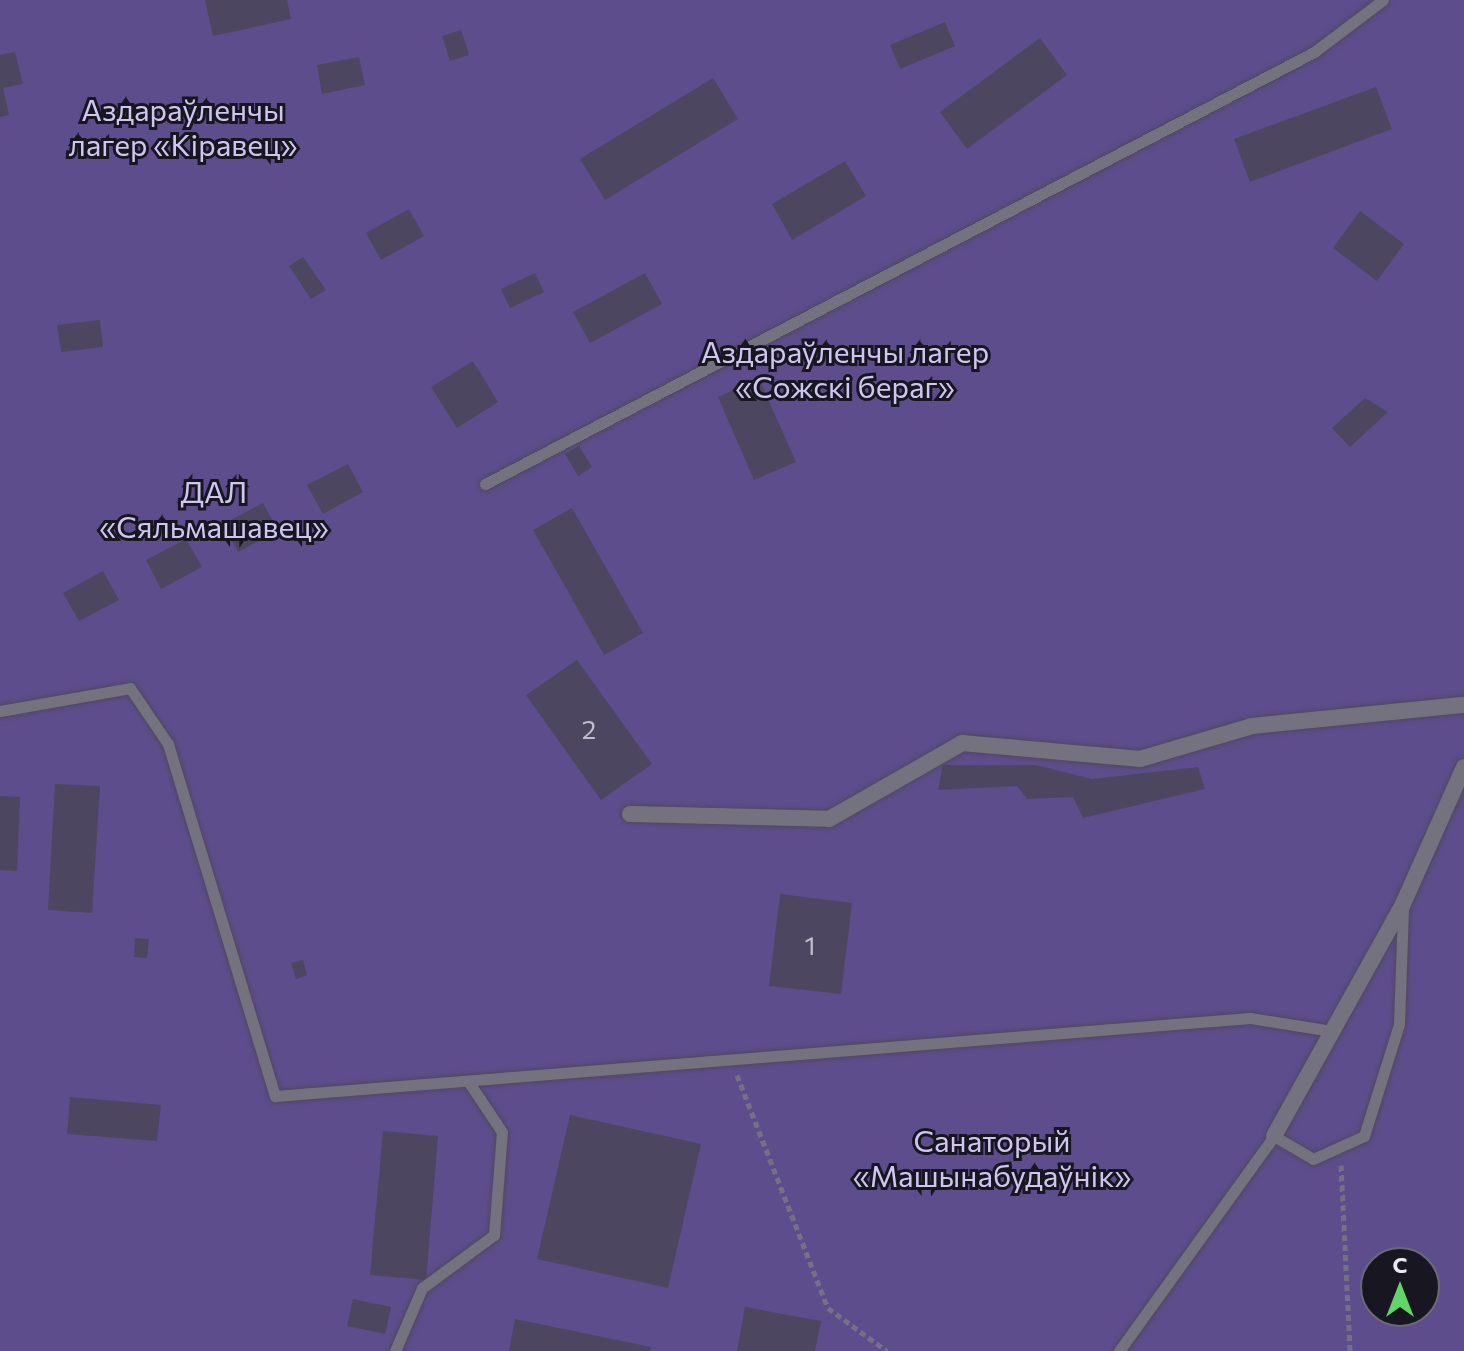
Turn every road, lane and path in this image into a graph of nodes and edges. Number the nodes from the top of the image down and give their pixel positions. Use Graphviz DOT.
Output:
graph roads {
  1 [pos="1383,0"];
  2 [pos="485,484"];
  3 [pos="1464,705"];
  4 [pos="0,711"];
  5 [pos="1464,767"];
  6 [pos="630,814"];
  7 [pos="1403,904"];
  8 [pos="1332,1031"];
  9 [pos="730,1060"];
  10 [pos="468,1081"];
  11 [pos="1274,1136"];
  12 [pos="1342,1166"];
  13 [pos="395,1351"];
  14 [pos="887,1351"];
  15 [pos="1119,1351"];
  16 [pos="1350,1351"];
  1 -- 2 [label="lane"];
  3 -- 6 [label="street"];
  4 -- 10 [label="lane"];
  5 -- 7 [label="street"];
  7 -- 8 [label="street"];
  7 -- 11 [label="lane"];
  8 -- 9 [label="lane"];
  8 -- 11 [label="street"];
  9 -- 10 [label="lane"];
  9 -- 14 [label="path"];
  10 -- 13 [label="lane"];
  11 -- 15 [label="lane"];
  12 -- 16 [label="path"];
}
